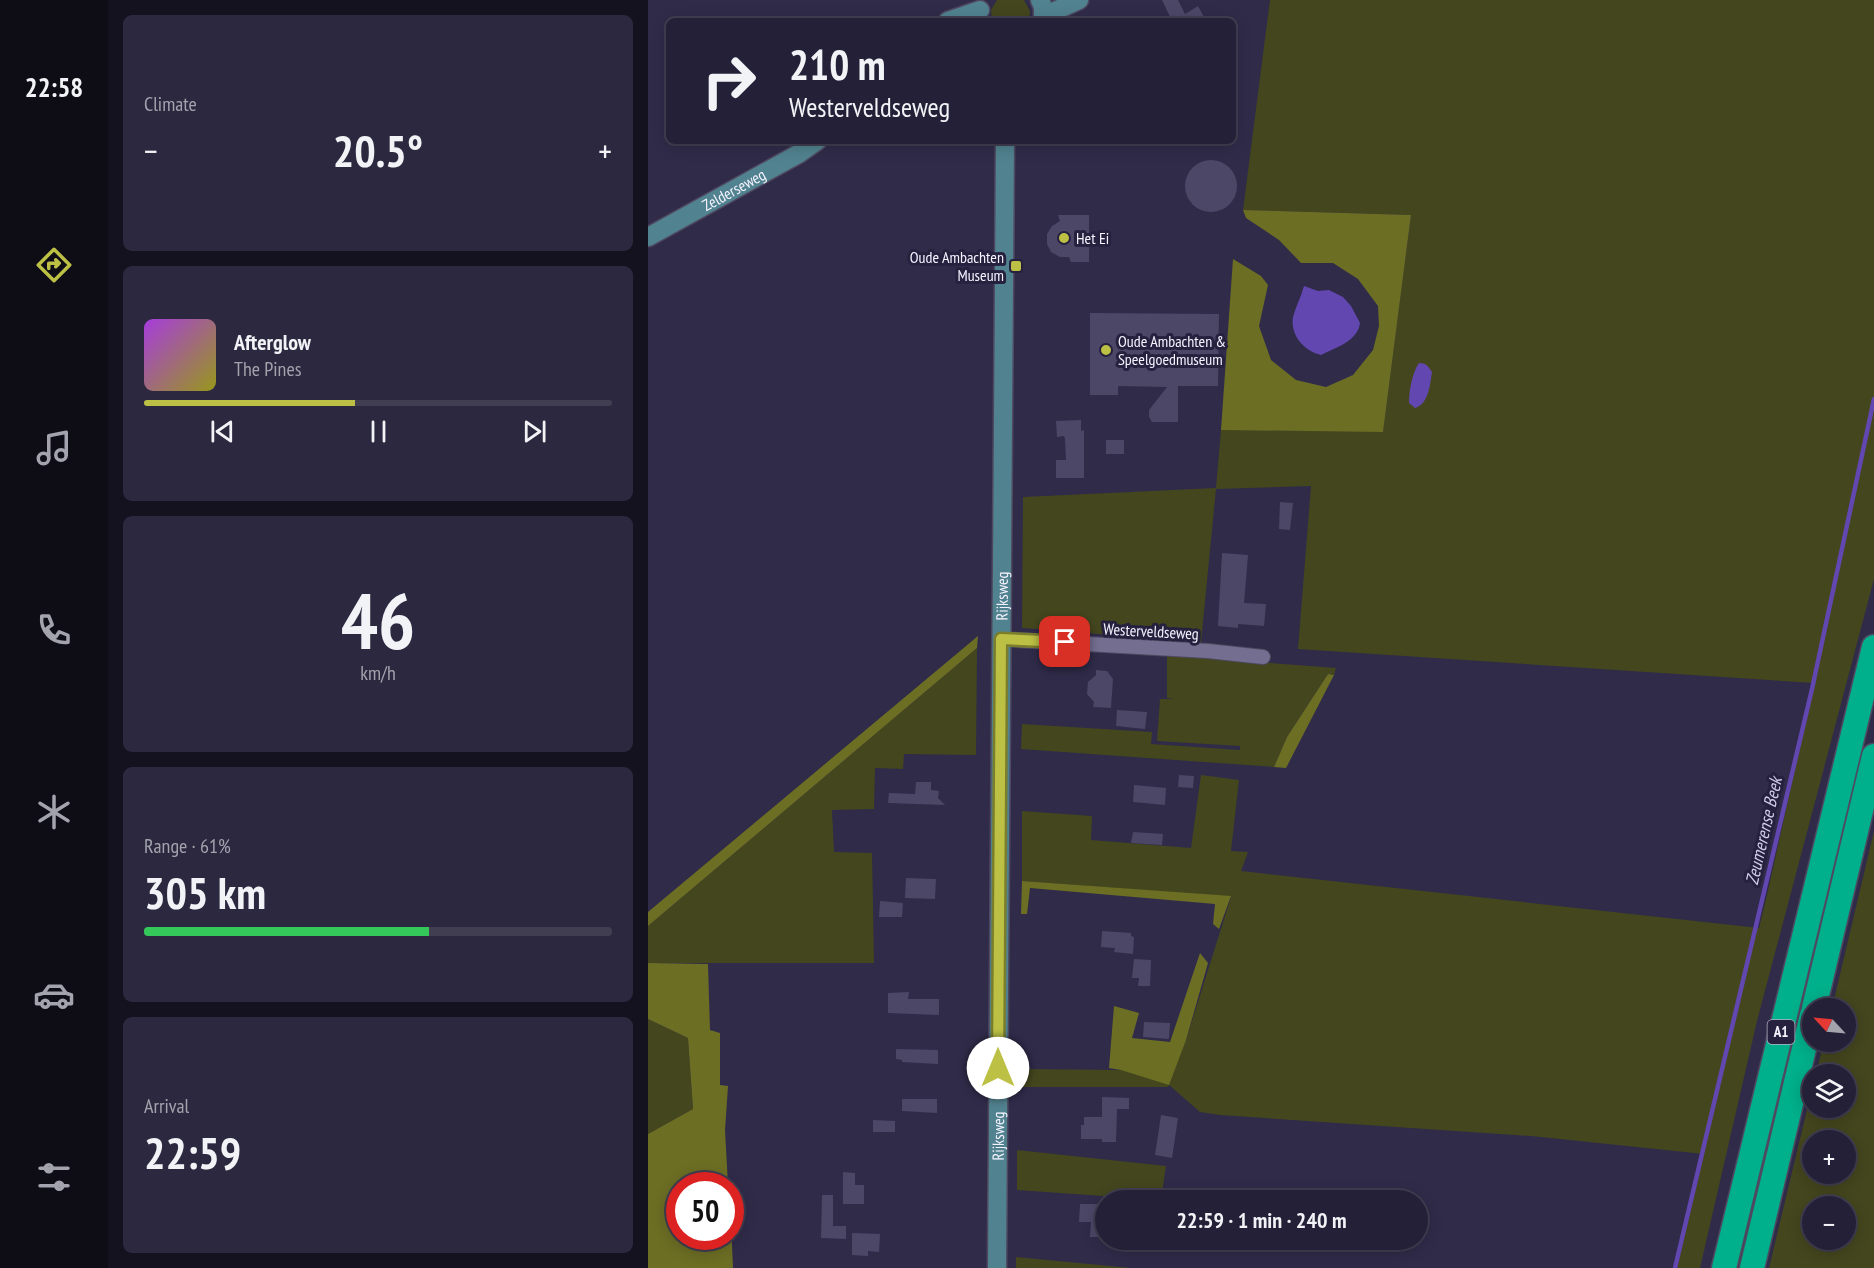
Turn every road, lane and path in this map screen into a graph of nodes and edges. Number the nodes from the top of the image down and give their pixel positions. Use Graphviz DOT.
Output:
graph roads {
  1 [pos="1079,0"];
  2 [pos="982,10"];
  3 [pos="1043,12"];
  4 [pos="957,18"];
  5 [pos="813,144"];
  6 [pos="1005,144"];
  7 [pos="648,237"];
  8 [pos="1001,639"];
  9 [pos="1874,647"];
  10 [pos="1263,657"];
  11 [pos="1874,756"];
  12 [pos="1816,998"];
  13 [pos="1803,1052"];
  14 [pos="996,1268"];
  15 [pos="1724,1268"];
  16 [pos="1752,1268"];
  1 -- 3 [label="main road"];
  2 -- 4 [label="main road"];
  5 -- 7 [label="main road, Zelderseweg"];
  6 -- 8 [label="main road, Rijksweg"];
  8 -- 10 [label="street, Westerveldseweg"];
  8 -- 14 [label="main road, Rijksweg"];
  9 -- 15 [label="highway, A1"];
  11 -- 12 [label="highway, A1"];
  13 -- 16 [label="highway, A1"];
}
